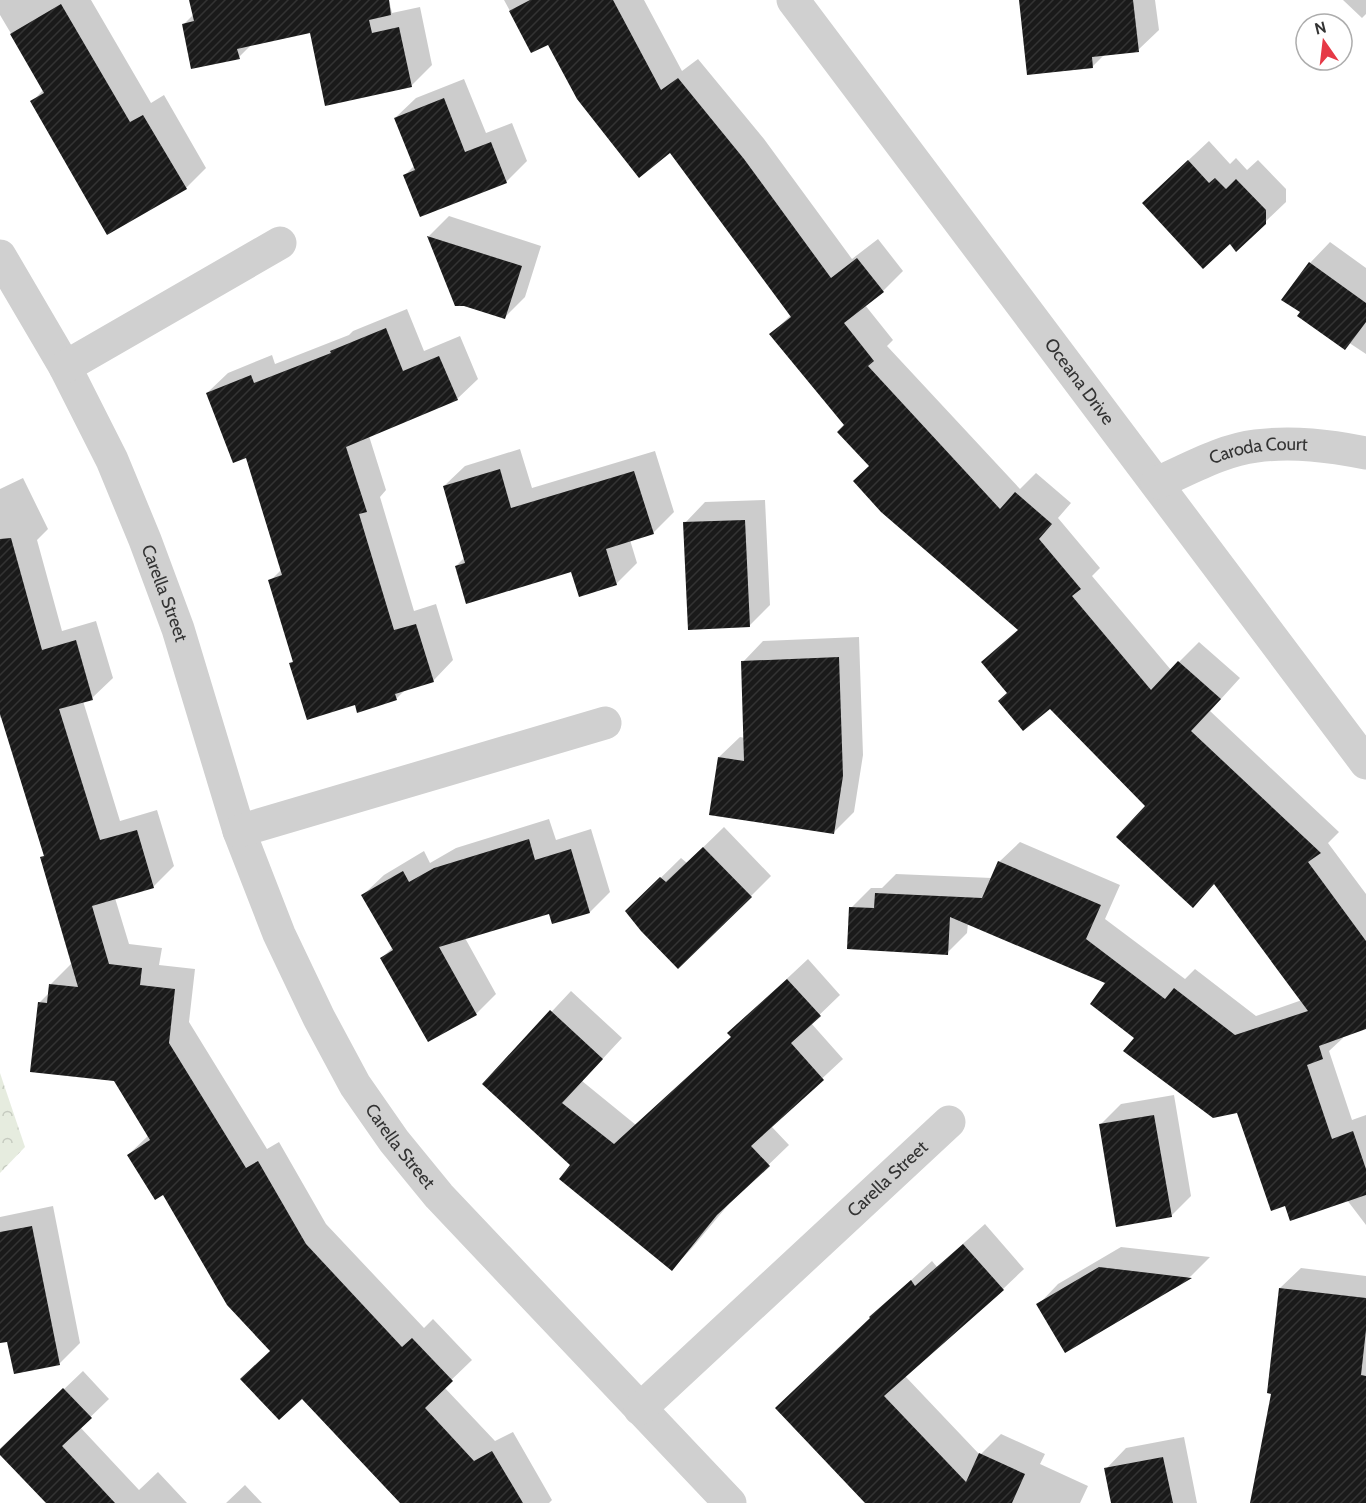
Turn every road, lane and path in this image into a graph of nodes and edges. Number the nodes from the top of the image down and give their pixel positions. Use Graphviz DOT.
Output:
graph roads {
  1 [pos="793,0"];
  2 [pos="280,243"];
  3 [pos="0,256"];
  4 [pos="65,367"];
  5 [pos="1366,453"];
  6 [pos="1157,483"];
  7 [pos="605,723"];
  8 [pos="1366,763"];
  9 [pos="239,831"];
  10 [pos="949,1122"];
  11 [pos="640,1409"];
  12 [pos="730,1503"];
  1 -- 6 [label="street, Oceana Drive"];
  2 -- 4 [label="street"];
  3 -- 4 [label="street, Carella Street"];
  4 -- 9 [label="street, Carella Street"];
  5 -- 6 [label="street, Caroda Court"];
  6 -- 8 [label="street, Oceana Drive"];
  7 -- 9 [label="street"];
  9 -- 11 [label="street, Carella Street"];
  10 -- 11 [label="street, Carella Street"];
  11 -- 12 [label="street, Carella Street"];
}
